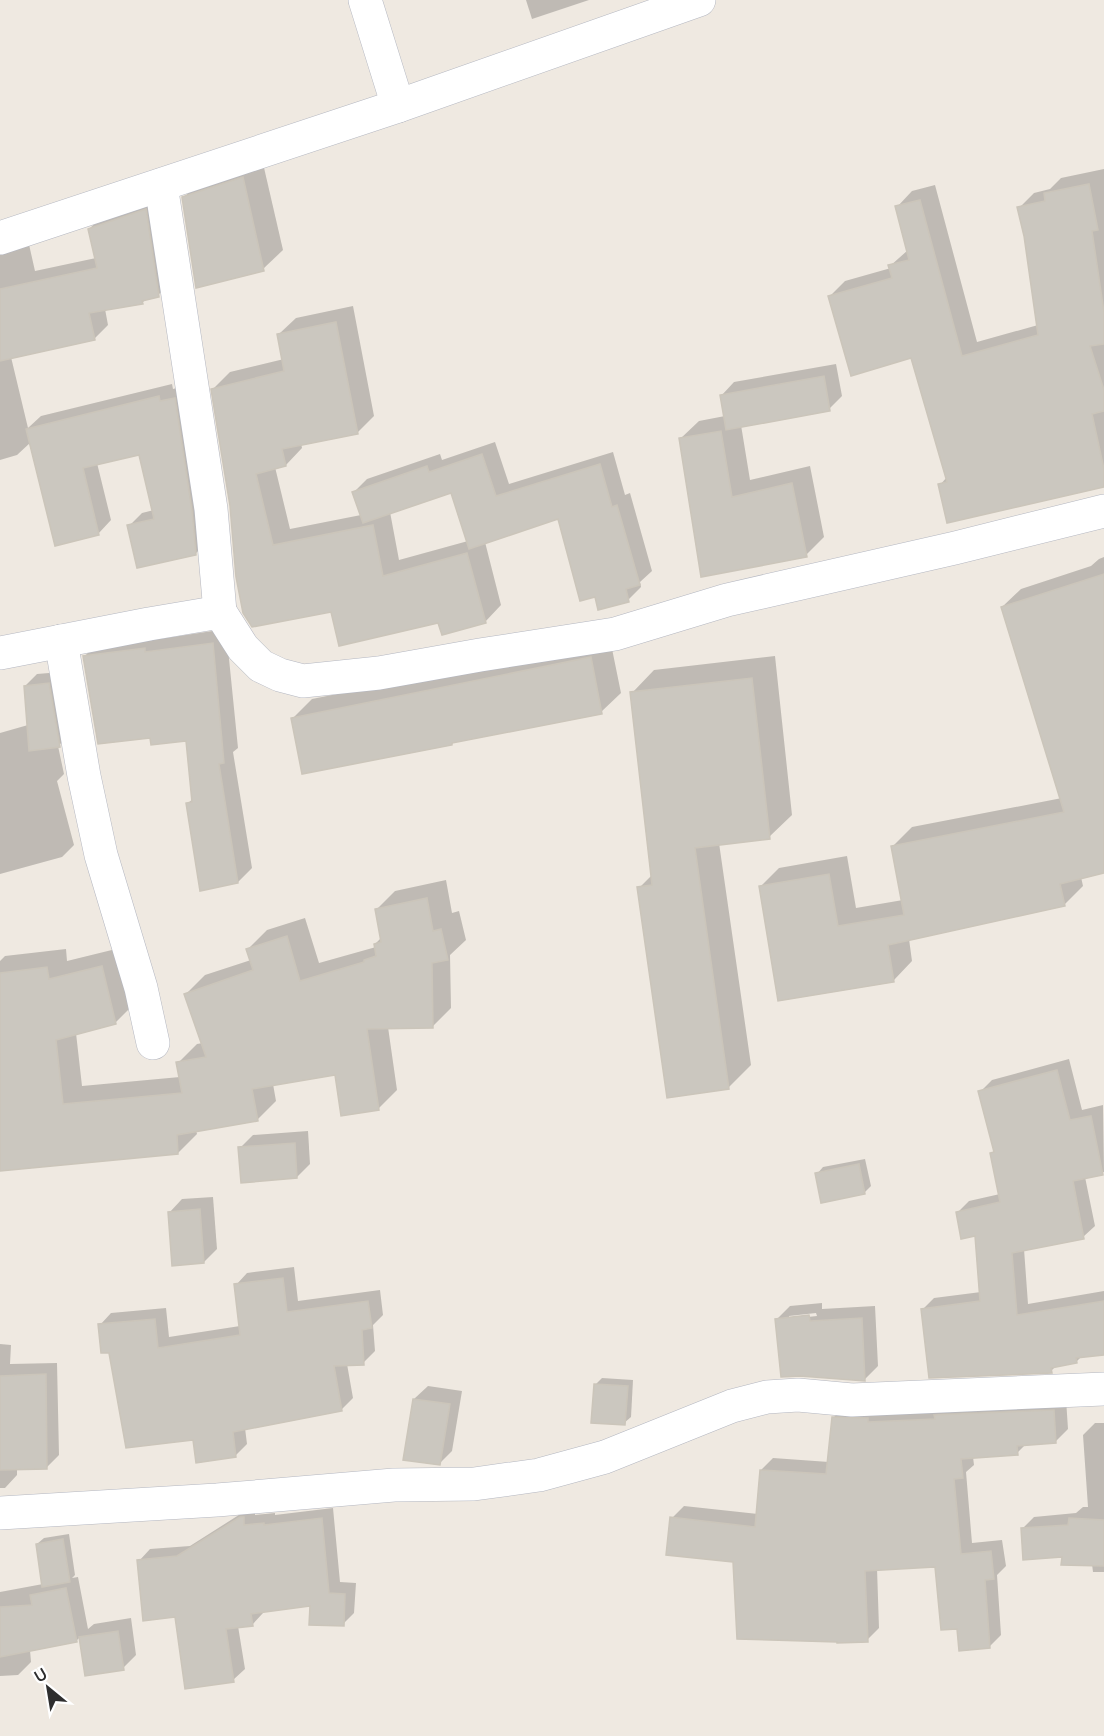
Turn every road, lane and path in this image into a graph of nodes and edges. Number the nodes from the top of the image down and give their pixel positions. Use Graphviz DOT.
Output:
graph roads {
  1 [pos="365,0"];
  2 [pos="699,0"];
  3 [pos="398,106"];
  4 [pos="161,185"];
  5 [pos="2,232"];
  6 [pos="1104,511"];
  7 [pos="220,612"];
  8 [pos="61,641"];
  9 [pos="0,653"];
  10 [pos="153,1043"];
  11 [pos="1104,1389"];
  12 [pos="0,1513"];
  1 -- 3 [label="street"];
  2 -- 3 [label="street"];
  3 -- 4 [label="street"];
  4 -- 5 [label="street"];
  4 -- 7 [label="street"];
  6 -- 7 [label="street"];
  7 -- 8 [label="street"];
  8 -- 9 [label="street"];
  8 -- 10 [label="street"];
  11 -- 12 [label="street"];
}
